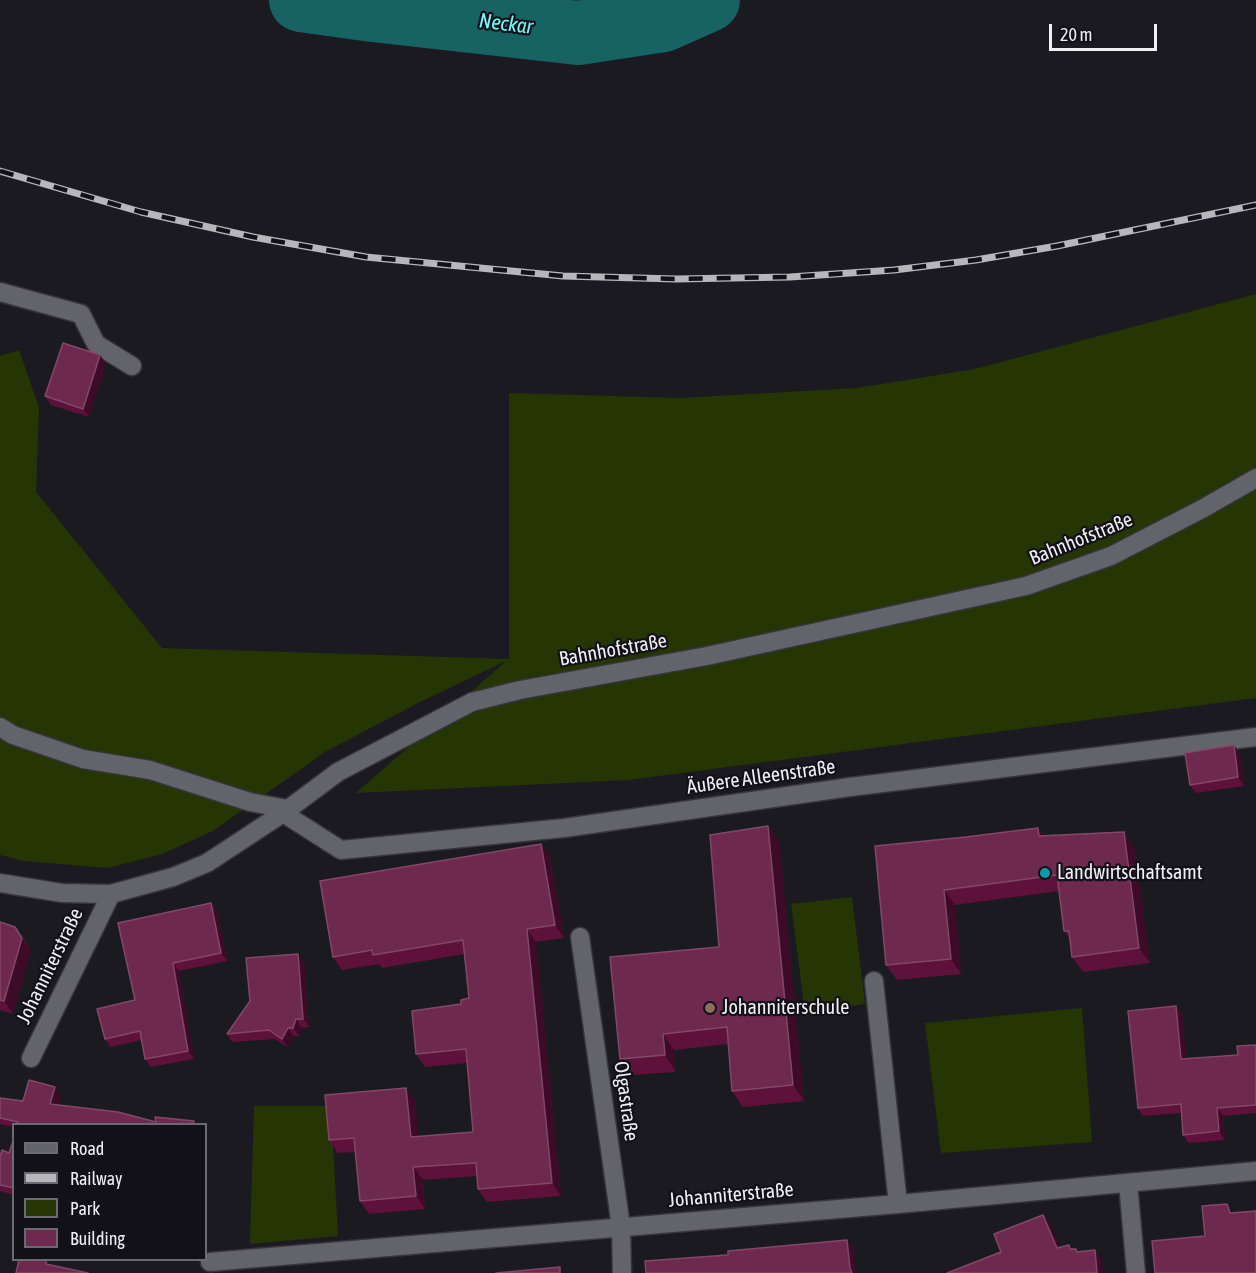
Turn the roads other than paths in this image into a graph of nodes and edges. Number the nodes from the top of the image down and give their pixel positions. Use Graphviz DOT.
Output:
graph roads {
  1 [pos="0,292"];
  2 [pos="132,366"];
  3 [pos="1256,478"];
  4 [pos="0,727"];
  5 [pos="1256,737"];
  6 [pos="285,811"];
  7 [pos="0,883"];
  8 [pos="111,894"];
  9 [pos="580,937"];
  10 [pos="874,981"];
  11 [pos="31,1058"];
  12 [pos="1256,1171"];
  13 [pos="1128,1183"];
  14 [pos="898,1204"];
  15 [pos="621,1227"];
  16 [pos="210,1262"];
  17 [pos="622,1273"];
  18 [pos="1136,1273"];
  1 -- 2 [label="street"];
  3 -- 6 [label="street, Bahnhofstraße"];
  4 -- 6 [label="street"];
  5 -- 6 [label="street, Äußere Alleenstraße"];
  6 -- 8 [label="street, Bahnhofstraße"];
  7 -- 8 [label="street, Bahnhofstraße"];
  8 -- 11 [label="street, Johanniterstraße"];
  9 -- 15 [label="street, Olgastraße"];
  10 -- 14 [label="street"];
  12 -- 13 [label="street, Johanniterstraße"];
  13 -- 14 [label="street, Johanniterstraße"];
  13 -- 18 [label="street"];
  14 -- 15 [label="street, Johanniterstraße"];
  15 -- 16 [label="street, Johanniterstraße"];
  15 -- 17 [label="street, Olgastraße"];
}
